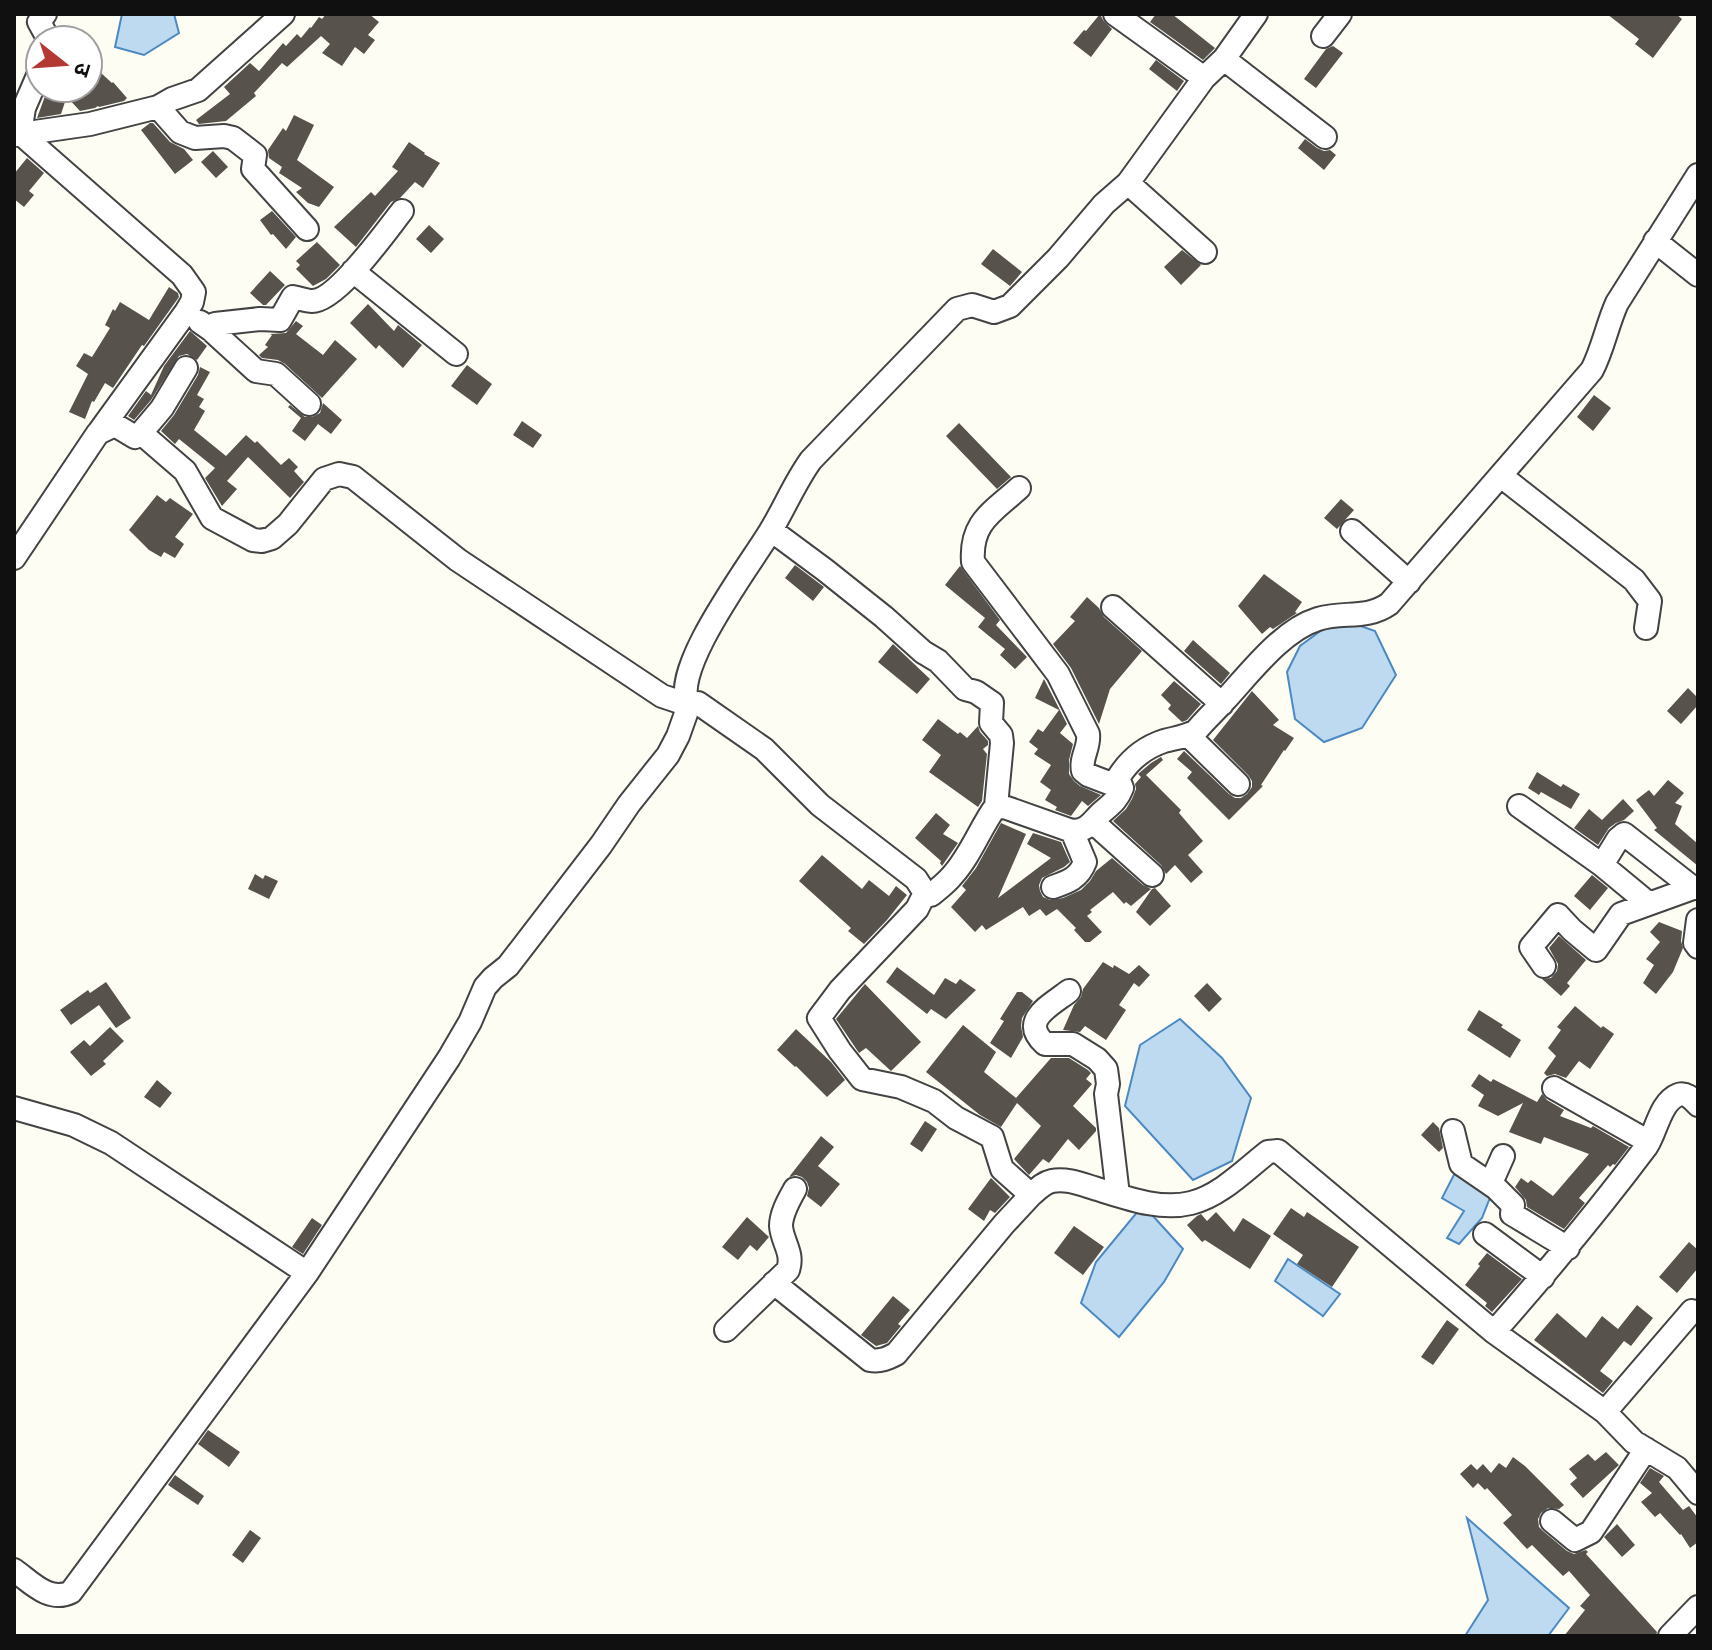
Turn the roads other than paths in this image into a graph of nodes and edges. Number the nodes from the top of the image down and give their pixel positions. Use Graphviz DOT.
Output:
graph roads {
  1 [pos="283,14"];
  2 [pos="1115,14"];
  3 [pos="1256,14"];
  4 [pos="1340,14"];
  5 [pos="1323,36"];
  6 [pos="1224,59"];
  7 [pos="1204,78"];
  8 [pos="26,104"];
  9 [pos="158,107"];
  10 [pos="17,134"];
  11 [pos="1325,137"];
  12 [pos="1698,175"];
  13 [pos="1128,183"];
  14 [pos="402,211"];
  15 [pos="307,229"];
  16 [pos="1655,241"];
  17 [pos="1205,252"];
  18 [pos="353,271"];
  19 [pos="1698,275"];
  20 [pos="186,312"];
  21 [pos="210,329"];
  22 [pos="456,354"];
  23 [pos="186,368"];
  24 [pos="309,404"];
  25 [pos="98,433"];
  26 [pos="141,433"];
  27 [pos="1501,476"];
  28 [pos="1019,488"];
  29 [pos="771,530"];
  30 [pos="1352,531"];
  31 [pos="14,558"];
  32 [pos="1409,582"];
  33 [pos="1113,607"];
  34 [pos="1646,628"];
  35 [pos="1222,704"];
  36 [pos="689,705"];
  37 [pos="1189,736"];
  38 [pos="1238,784"];
  39 [pos="1122,788"];
  40 [pos="996,806"];
  41 [pos="1519,806"];
  42 [pos="1094,823"];
  43 [pos="1072,831"];
  44 [pos="1602,865"];
  45 [pos="1152,875"];
  46 [pos="1053,887"];
  47 [pos="1695,888"];
  48 [pos="925,893"];
  49 [pos="1648,903"];
  50 [pos="1698,920"];
  51 [pos="1698,947"];
  52 [pos="1544,966"];
  53 [pos="1069,991"];
  54 [pos="1554,1088"];
  55 [pos="1698,1105"];
  56 [pos="14,1108"];
  57 [pos="1453,1131"];
  58 [pos="1649,1142"];
  59 [pos="1503,1156"];
  60 [pos="1496,1188"];
  61 [pos="795,1189"];
  62 [pos="1031,1195"];
  63 [pos="1118,1195"];
  64 [pos="1485,1234"];
  65 [pos="1568,1248"];
  66 [pos="307,1273"];
  67 [pos="1543,1277"];
  68 [pos="774,1283"];
  69 [pos="1692,1311"];
  70 [pos="726,1330"];
  71 [pos="1494,1332"];
  72 [pos="1605,1412"];
  73 [pos="1646,1449"];
  74 [pos="1698,1493"];
  75 [pos="1552,1521"];
  76 [pos="14,1570"];
  77 [pos="1698,1607"];
  78 [pos="1670,1636"];
  1 -- 9 [label="street"];
  2 -- 7 [label="street"];
  3 -- 6 [label="street"];
  4 -- 5 [label="street"];
  6 -- 7 [label="street"];
  6 -- 11 [label="street"];
  7 -- 13 [label="street"];
  8 -- 10 [label="street"];
  9 -- 10 [label="street"];
  9 -- 15 [label="street"];
  10 -- 20 [label="street"];
  12 -- 16 [label="street"];
  13 -- 17 [label="street"];
  13 -- 29 [label="street"];
  14 -- 18 [label="street"];
  16 -- 19 [label="street"];
  16 -- 27 [label="street"];
  18 -- 21 [label="street"];
  18 -- 22 [label="street"];
  20 -- 21 [label="street"];
  20 -- 25 [label="street"];
  21 -- 24 [label="street"];
  23 -- 26 [label="street"];
  25 -- 26 [label="street"];
  25 -- 31 [label="street"];
  26 -- 36 [label="street"];
  27 -- 32 [label="street"];
  27 -- 34 [label="street"];
  28 -- 39 [label="street"];
  29 -- 36 [label="street"];
  29 -- 40 [label="street"];
  30 -- 32 [label="street"];
  32 -- 35 [label="street"];
  33 -- 35 [label="street"];
  35 -- 37 [label="street"];
  36 -- 48 [label="street"];
  36 -- 66 [label="street"];
  37 -- 38 [label="street"];
  37 -- 39 [label="street"];
  39 -- 42 [label="street"];
  40 -- 43 [label="street"];
  40 -- 48 [label="street"];
  41 -- 44 [label="street"];
  42 -- 43 [label="street"];
  42 -- 45 [label="street"];
  43 -- 46 [label="street"];
  44 -- 47 [label="street"];
  44 -- 49 [label="street"];
  47 -- 49 [label="street"];
  48 -- 62 [label="street"];
  49 -- 52 [label="street"];
  50 -- 51 [label="street"];
  53 -- 63 [label="street"];
  54 -- 58 [label="street"];
  55 -- 58 [label="street"];
  56 -- 66 [label="street"];
  57 -- 60 [label="street"];
  58 -- 65 [label="street"];
  59 -- 60 [label="street"];
  60 -- 65 [label="street"];
  61 -- 68 [label="street"];
  62 -- 63 [label="street"];
  62 -- 68 [label="street"];
  63 -- 71 [label="street"];
  64 -- 67 [label="street"];
  65 -- 67 [label="street"];
  66 -- 76 [label="street"];
  67 -- 71 [label="street"];
  68 -- 70 [label="street"];
  69 -- 72 [label="street"];
  71 -- 72 [label="street"];
  72 -- 73 [label="street"];
  73 -- 74 [label="street"];
  73 -- 75 [label="street"];
  77 -- 78 [label="street"];
}
